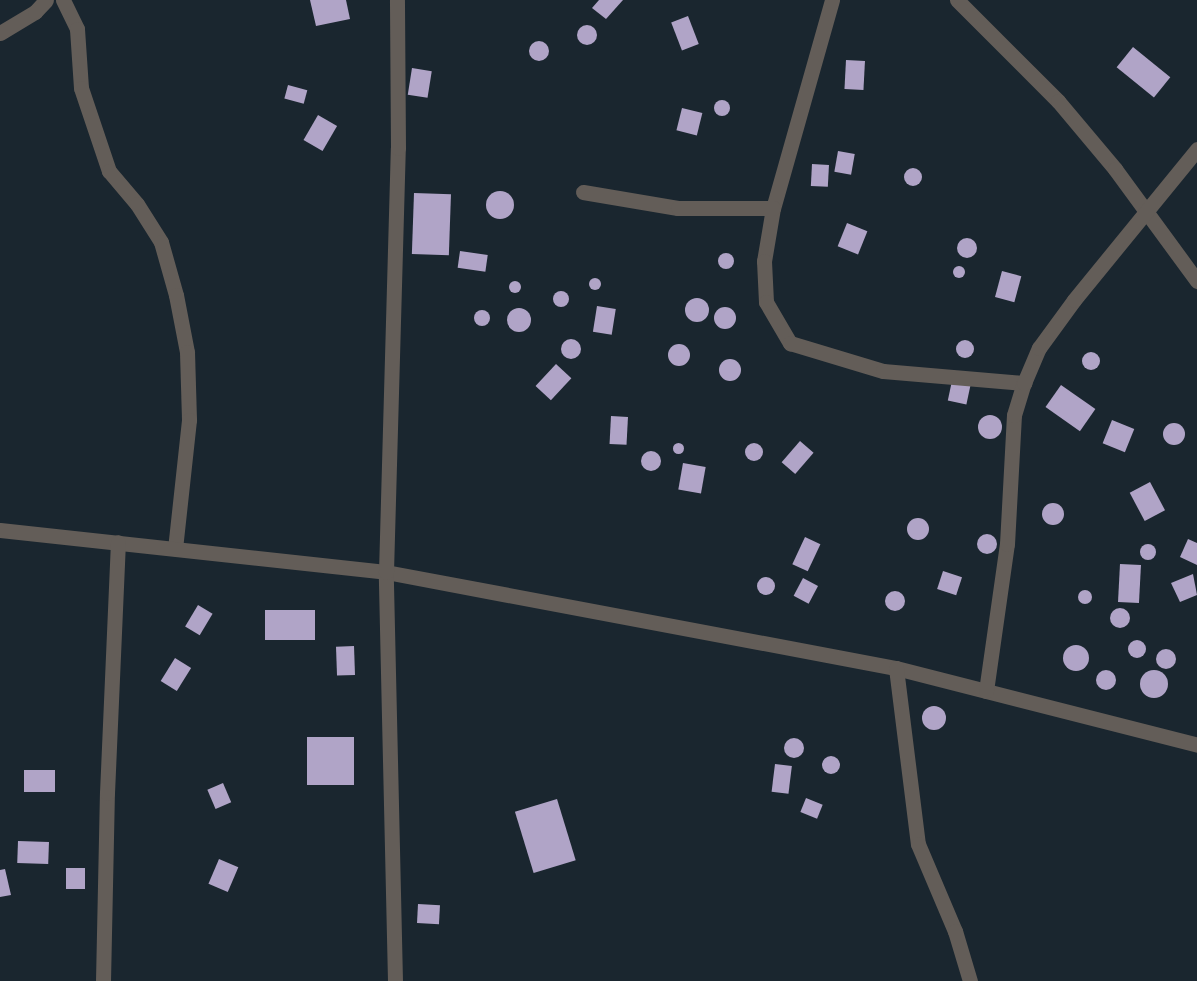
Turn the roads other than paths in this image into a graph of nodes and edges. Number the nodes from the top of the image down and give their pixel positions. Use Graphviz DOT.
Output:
graph roads {
  1 [pos="46,0"];
  2 [pos="63,0"];
  3 [pos="397,0"];
  4 [pos="832,0"];
  5 [pos="963,2"];
  6 [pos="0,33"];
  7 [pos="1197,150"];
  8 [pos="583,192"];
  9 [pos="773,208"];
  10 [pos="1145,213"];
  11 [pos="1197,281"];
  12 [pos="1024,383"];
  13 [pos="0,530"];
  14 [pos="118,542"];
  15 [pos="175,548"];
  16 [pos="386,572"];
  17 [pos="896,668"];
  18 [pos="986,691"];
  19 [pos="1197,745"];
  20 [pos="103,981"];
  21 [pos="395,981"];
  22 [pos="970,981"];
  1 -- 6 [label="street"];
  2 -- 15 [label="street"];
  3 -- 16 [label="street"];
  4 -- 9 [label="street"];
  5 -- 10 [label="street"];
  7 -- 10 [label="street"];
  8 -- 9 [label="street"];
  9 -- 12 [label="street"];
  10 -- 11 [label="street"];
  10 -- 12 [label="street"];
  12 -- 18 [label="street"];
  13 -- 14 [label="street"];
  14 -- 15 [label="street"];
  14 -- 20 [label="street"];
  15 -- 16 [label="street"];
  16 -- 17 [label="street"];
  16 -- 21 [label="street"];
  17 -- 18 [label="street"];
  17 -- 22 [label="street"];
  18 -- 19 [label="street"];
}
